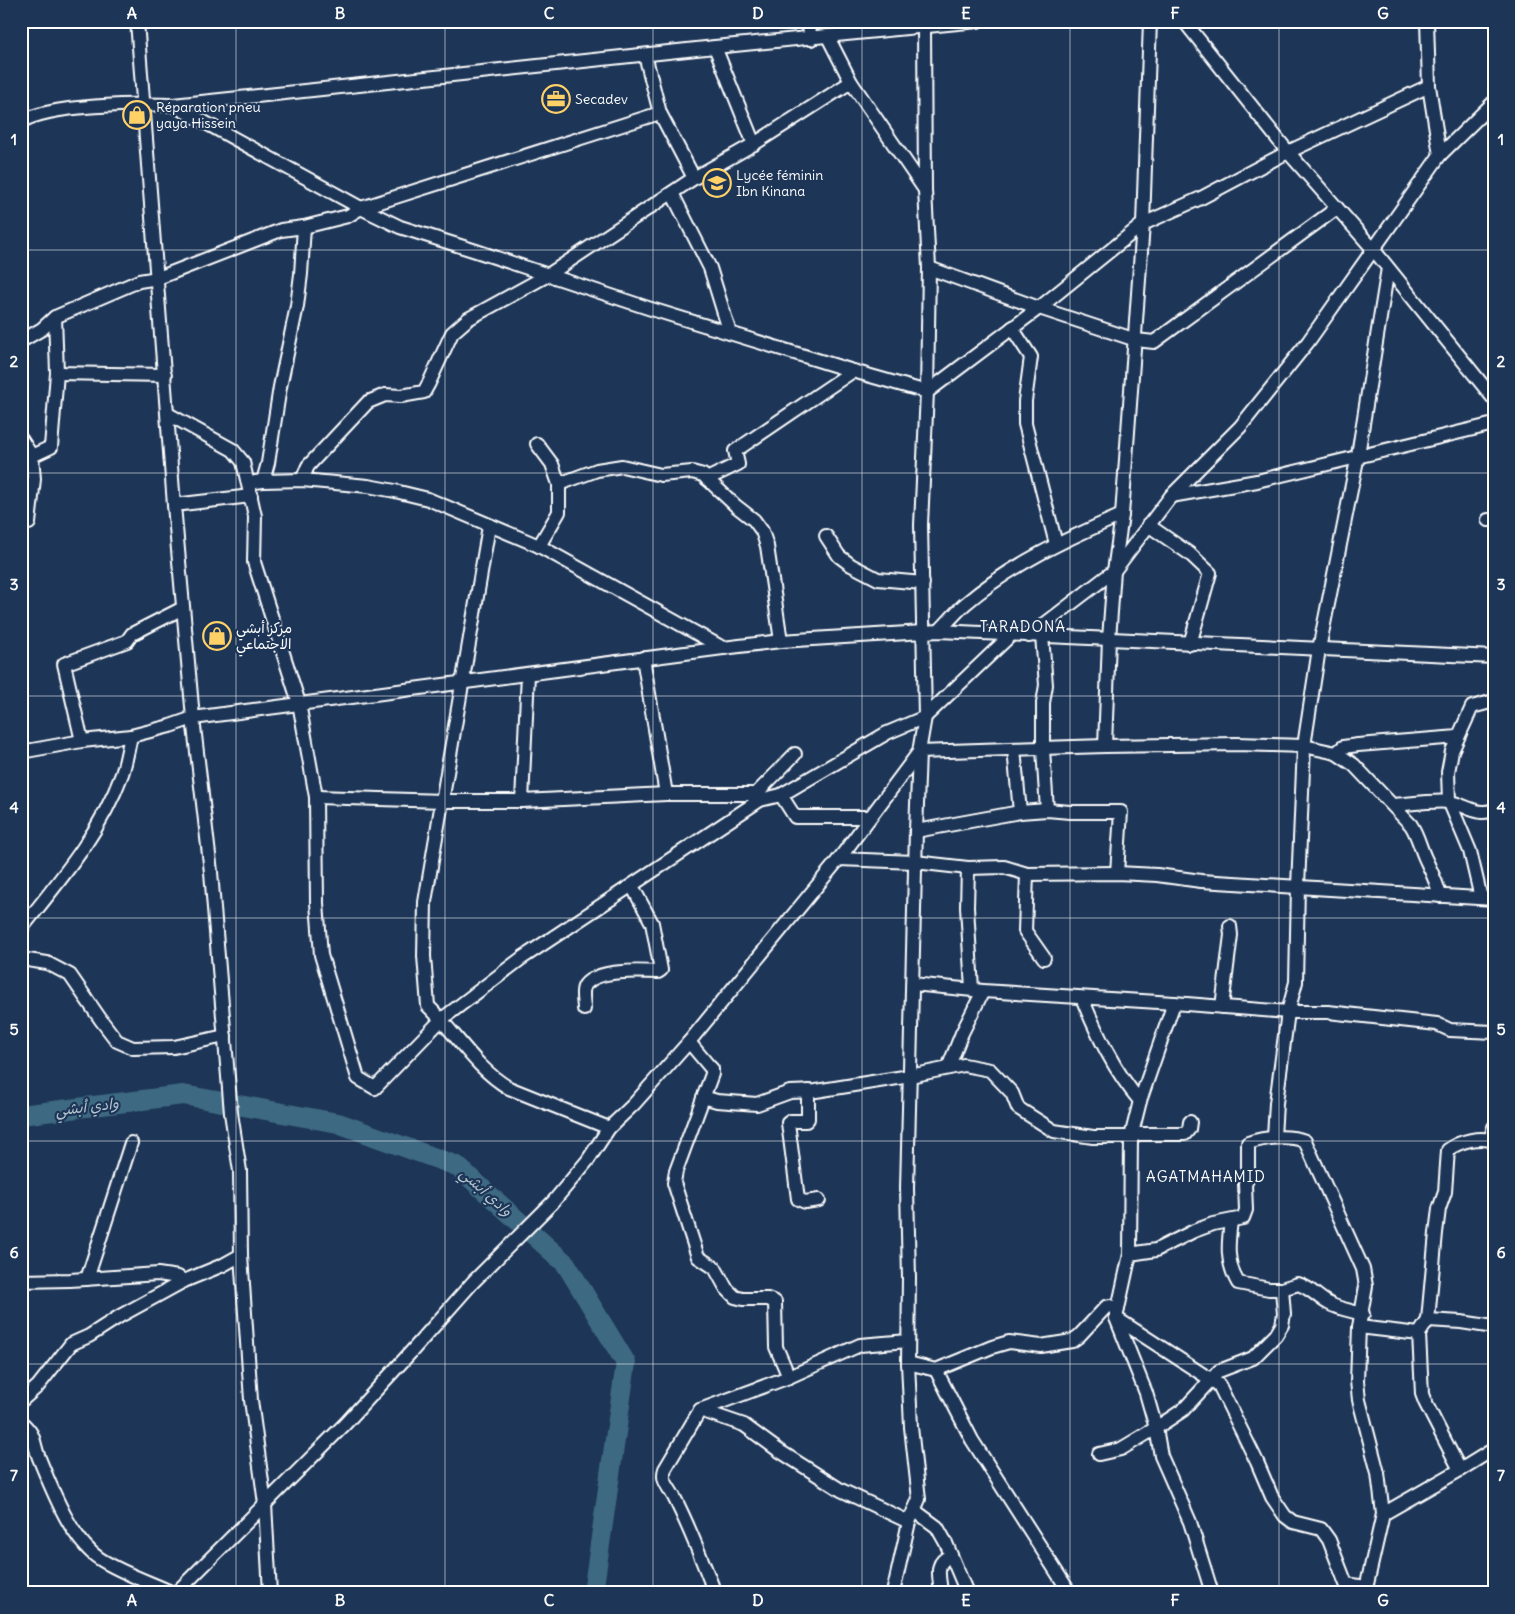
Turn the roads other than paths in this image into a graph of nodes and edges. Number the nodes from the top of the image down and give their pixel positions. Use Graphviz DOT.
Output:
graph roads {
  1 [pos="137,21"];
  2 [pos="808,21"];
  3 [pos="978,21"];
  4 [pos="1150,21"];
  5 [pos="1184,21"];
  6 [pos="1427,21"];
  7 [pos="924,26"];
  8 [pos="828,37"];
  9 [pos="811,39"];
  10 [pos="715,47"];
  11 [pos="645,55"];
  12 [pos="851,82"];
  13 [pos="1429,86"];
  14 [pos="1494,102"];
  15 [pos="144,104"];
  16 [pos="173,106"];
  17 [pos="660,113"];
  18 [pos="23,119"];
  19 [pos="754,144"];
  20 [pos="1288,152"];
  21 [pos="1440,155"];
  22 [pos="694,178"];
  23 [pos="925,190"];
  24 [pos="672,193"];
  25 [pos="361,208"];
  26 [pos="1337,208"];
  27 [pos="1143,224"];
  28 [pos="304,227"];
  29 [pos="1373,249"];
  30 [pos="929,268"];
  31 [pos="1388,268"];
  32 [pos="548,275"];
  33 [pos="158,278"];
  34 [pos="1039,308"];
  35 [pos="55,317"];
  36 [pos="1012,328"];
  37 [pos="730,333"];
  38 [pos="1136,340"];
  39 [pos="21,341"];
  40 [pos="853,372"];
  41 [pos="56,373"];
  42 [pos="164,375"];
  43 [pos="926,392"];
  44 [pos="1494,399"];
  45 [pos="168,414"];
  46 [pos="1494,424"];
  47 [pos="21,439"];
  48 [pos="537,444"];
  49 [pos="1358,455"];
  50 [pos="27,459"];
  51 [pos="707,479"];
  52 [pos="302,480"];
  53 [pos="263,481"];
  54 [pos="249,482"];
  55 [pos="559,484"];
  56 [pos="251,496"];
  57 [pos="1171,496"];
  58 [pos="174,505"];
  59 [pos="1122,515"];
  60 [pos="29,522"];
  61 [pos="1148,525"];
  62 [pos="489,526"];
  63 [pos="826,536"];
  64 [pos="1056,544"];
  65 [pos="539,546"];
  66 [pos="1114,570"];
  67 [pos="922,583"];
  68 [pos="183,608"];
  69 [pos="939,631"];
  70 [pos="922,632"];
  71 [pos="1011,635"];
  72 [pos="1029,636"];
  73 [pos="1042,636"];
  74 [pos="1109,639"];
  75 [pos="781,641"];
  76 [pos="1190,644"];
  77 [pos="723,648"];
  78 [pos="1319,649"];
  79 [pos="643,658"];
  80 [pos="1494,658"];
  81 [pos="528,674"];
  82 [pos="461,683"];
  83 [pos="1494,701"];
  84 [pos="298,703"];
  85 [pos="193,718"];
  86 [pos="925,718"];
  87 [pos="131,736"];
  88 [pos="1458,737"];
  89 [pos="82,741"];
  90 [pos="1105,746"];
  91 [pos="1304,746"];
  92 [pos="1014,749"];
  93 [pos="1042,749"];
  94 [pos="21,752"];
  95 [pos="919,752"];
  96 [pos="1336,753"];
  97 [pos="795,754"];
  98 [pos="666,794"];
  99 [pos="781,795"];
  100 [pos="316,797"];
  101 [pos="758,797"];
  102 [pos="522,800"];
  103 [pos="443,801"];
  104 [pos="1449,802"];
  105 [pos="1394,805"];
  106 [pos="1047,810"];
  107 [pos="1494,810"];
  108 [pos="1020,812"];
  109 [pos="869,817"];
  110 [pos="916,831"];
  111 [pos="839,858"];
  112 [pos="915,862"];
  113 [pos="968,868"];
  114 [pos="1117,873"];
  115 [pos="1027,874"];
  116 [pos="632,886"];
  117 [pos="1298,886"];
  118 [pos="1440,896"];
  119 [pos="1490,900"];
  120 [pos="1230,926"];
  121 [pos="21,929"];
  122 [pos="1044,958"];
  123 [pos="21,959"];
  124 [pos="913,984"];
  125 [pos="978,990"];
  126 [pos="1082,998"];
  127 [pos="1174,1003"];
  128 [pos="1222,1007"];
  129 [pos="584,1009"];
  130 [pos="1288,1012"];
  131 [pos="442,1019"];
  132 [pos="1494,1032"];
  133 [pos="225,1036"];
  134 [pos="689,1042"];
  135 [pos="948,1068"];
  136 [pos="910,1076"];
  137 [pos="808,1091"];
  138 [pos="703,1097"];
  139 [pos="1140,1101"];
  140 [pos="1190,1122"];
  141 [pos="1494,1127"];
  142 [pos="608,1128"];
  143 [pos="1131,1137"];
  144 [pos="1274,1137"];
  145 [pos="1492,1141"];
  146 [pos="131,1144"];
  147 [pos="819,1200"];
  148 [pos="1231,1222"];
  149 [pos="1130,1254"];
  150 [pos="241,1255"];
  151 [pos="87,1278"];
  152 [pos="21,1281"];
  153 [pos="184,1281"];
  154 [pos="1282,1290"];
  155 [pos="1117,1313"];
  156 [pos="1363,1314"];
  157 [pos="1428,1320"];
  158 [pos="1360,1327"];
  159 [pos="1494,1328"];
  160 [pos="1419,1334"];
  161 [pos="908,1341"];
  162 [pos="908,1362"];
  163 [pos="936,1370"];
  164 [pos="789,1377"];
  165 [pos="1211,1378"];
  166 [pos="21,1401"];
  167 [pos="700,1410"];
  168 [pos="21,1422"];
  169 [pos="1156,1428"];
  170 [pos="1493,1450"];
  171 [pos="1099,1454"];
  172 [pos="1460,1470"];
  173 [pos="265,1504"];
  174 [pos="914,1510"];
  175 [pos="1383,1514"];
  176 [pos="909,1522"];
  177 [pos="951,1556"];
  178 [pos="1366,1590"];
  179 [pos="175,1593"];
  180 [pos="270,1593"];
  181 [pos="715,1593"];
  182 [pos="893,1593"];
  183 [pos="941,1593"];
  184 [pos="967,1593"];
  185 [pos="1070,1593"];
  186 [pos="1212,1593"];
  1 -- 15 [label="street"];
  2 -- 9 [label="street"];
  3 -- 7 [label="street"];
  4 -- 27 [label="street"];
  5 -- 20 [label="street"];
  6 -- 13 [label="street"];
  7 -- 8 [label="street"];
  7 -- 23 [label="street"];
  8 -- 9 [label="street"];
  8 -- 12 [label="street"];
  9 -- 10 [label="street"];
  10 -- 11 [label="street"];
  10 -- 19 [label="street"];
  11 -- 16 [label="street"];
  11 -- 17 [label="street"];
  12 -- 19 [label="street"];
  12 -- 23 [label="street"];
  13 -- 20 [label="street"];
  13 -- 21 [label="street"];
  14 -- 21 [label="street"];
  15 -- 16 [label="street"];
  15 -- 18 [label="street"];
  15 -- 33 [label="street"];
  16 -- 25 [label="street"];
  17 -- 22 [label="street"];
  17 -- 25 [label="street"];
  19 -- 22 [label="street"];
  20 -- 26 [label="street"];
  20 -- 27 [label="street"];
  21 -- 29 [label="street"];
  22 -- 24 [label="street"];
  23 -- 30 [label="street"];
  24 -- 32 [label="street"];
  24 -- 37 [label="street"];
  25 -- 28 [label="street"];
  25 -- 32 [label="street"];
  26 -- 29 [label="street"];
  26 -- 38 [label="street"];
  27 -- 34 [label="street"];
  27 -- 38 [label="street"];
  28 -- 33 [label="street"];
  28 -- 53 [label="street"];
  29 -- 31 [label="street"];
  29 -- 57 [label="street"];
  30 -- 34 [label="street"];
  30 -- 43 [label="street"];
  31 -- 44 [label="street"];
  31 -- 49 [label="street"];
  32 -- 37 [label="street"];
  32 -- 52 [label="street"];
  33 -- 35 [label="street"];
  33 -- 42 [label="street"];
  34 -- 36 [label="street"];
  34 -- 38 [label="street"];
  35 -- 39 [label="street"];
  35 -- 41 [label="street"];
  36 -- 43 [label="street"];
  36 -- 64 [label="street"];
  37 -- 40 [label="street"];
  38 -- 59 [label="street"];
  40 -- 43 [label="street"];
  40 -- 51 [label="street"];
  41 -- 42 [label="street"];
  41 -- 50 [label="street"];
  42 -- 45 [label="street"];
  43 -- 67 [label="street"];
  45 -- 54 [label="street"];
  45 -- 58 [label="street"];
  46 -- 49 [label="street"];
  47 -- 50 [label="street"];
  48 -- 55 [label="street"];
  49 -- 57 [label="street"];
  49 -- 78 [label="street"];
  50 -- 60 [label="street"];
  51 -- 55 [label="street"];
  51 -- 75 [label="street"];
  52 -- 53 [label="street"];
  52 -- 62 [label="street"];
  53 -- 54 [label="street"];
  54 -- 56 [label="street"];
  55 -- 65 [label="street"];
  56 -- 58 [label="street"];
  56 -- 84 [label="street"];
  57 -- 61 [label="street"];
  58 -- 68 [label="street"];
  59 -- 64 [label="street"];
  59 -- 66 [label="street"];
  61 -- 66 [label="street"];
  61 -- 76 [label="street"];
  62 -- 65 [label="street"];
  62 -- 82 [label="street"];
  63 -- 67 [label="street"];
  64 -- 69 [label="street"];
  65 -- 77 [label="street"];
  66 -- 72 [label="street"];
  66 -- 74 [label="street"];
  67 -- 70 [label="street"];
  68 -- 85 [label="street"];
  68 -- 89 [label="street"];
  69 -- 70 [label="street"];
  69 -- 71 [label="street"];
  70 -- 75 [label="street"];
  70 -- 86 [label="street"];
  71 -- 72 [label="street"];
  71 -- 86 [label="street"];
  72 -- 73 [label="street"];
  73 -- 74 [label="street"];
  73 -- 93 [label="street"];
  74 -- 76 [label="street"];
  74 -- 90 [label="street"];
  75 -- 77 [label="street"];
  76 -- 78 [label="street"];
  77 -- 79 [label="street"];
  78 -- 80 [label="street"];
  78 -- 91 [label="street"];
  79 -- 81 [label="street"];
  79 -- 98 [label="street"];
  81 -- 82 [label="street"];
  81 -- 102 [label="street"];
  82 -- 84 [label="street"];
  82 -- 103 [label="street"];
  83 -- 88 [label="street"];
  84 -- 85 [label="street"];
  84 -- 100 [label="street"];
  85 -- 87 [label="street"];
  85 -- 133 [label="street"];
  86 -- 95 [label="street"];
  86 -- 99 [label="street"];
  87 -- 89 [label="street"];
  87 -- 121 [label="street"];
  88 -- 96 [label="street"];
  88 -- 104 [label="street"];
  89 -- 94 [label="street"];
  90 -- 91 [label="street"];
  90 -- 93 [label="street"];
  91 -- 96 [label="street"];
  91 -- 117 [label="street"];
  92 -- 93 [label="street"];
  92 -- 95 [label="street"];
  92 -- 108 [label="street"];
  93 -- 106 [label="street"];
  95 -- 109 [label="street"];
  95 -- 110 [label="street"];
  96 -- 105 [label="street"];
  97 -- 101 [label="street"];
  98 -- 101 [label="street"];
  98 -- 102 [label="street"];
  99 -- 101 [label="street"];
  99 -- 109 [label="street"];
  100 -- 103 [label="street"];
  100 -- 131 [label="street"];
  101 -- 116 [label="street"];
  102 -- 103 [label="street"];
  103 -- 131 [label="street"];
  104 -- 105 [label="street"];
  104 -- 107 [label="street"];
  104 -- 119 [label="street"];
  105 -- 118 [label="street"];
  106 -- 108 [label="street"];
  106 -- 114 [label="street"];
  108 -- 110 [label="street"];
  109 -- 111 [label="street"];
  110 -- 112 [label="street"];
  111 -- 112 [label="street"];
  111 -- 134 [label="street"];
  112 -- 113 [label="street"];
  112 -- 124 [label="street"];
  113 -- 115 [label="street"];
  113 -- 125 [label="street"];
  114 -- 115 [label="street"];
  114 -- 117 [label="street"];
  115 -- 122 [label="street"];
  116 -- 129 [label="street"];
  116 -- 131 [label="street"];
  117 -- 118 [label="street"];
  117 -- 130 [label="street"];
  118 -- 119 [label="street"];
  120 -- 128 [label="street"];
  123 -- 133 [label="street"];
  124 -- 125 [label="street"];
  124 -- 136 [label="street"];
  125 -- 126 [label="street"];
  125 -- 135 [label="street"];
  126 -- 127 [label="street"];
  126 -- 139 [label="street"];
  127 -- 128 [label="street"];
  127 -- 139 [label="street"];
  128 -- 130 [label="street"];
  130 -- 132 [label="street"];
  130 -- 144 [label="street"];
  131 -- 142 [label="street"];
  133 -- 150 [label="street"];
  134 -- 138 [label="street"];
  134 -- 142 [label="street"];
  135 -- 136 [label="street"];
  135 -- 143 [label="street"];
  136 -- 137 [label="street"];
  136 -- 161 [label="street"];
  137 -- 138 [label="street"];
  137 -- 147 [label="street"];
  138 -- 164 [label="street"];
  139 -- 143 [label="street"];
  140 -- 143 [label="street"];
  141 -- 145 [label="street"];
  142 -- 173 [label="street"];
  143 -- 149 [label="street"];
  144 -- 148 [label="street"];
  144 -- 156 [label="street"];
  145 -- 157 [label="street"];
  146 -- 151 [label="street"];
  148 -- 149 [label="street"];
  148 -- 154 [label="street"];
  149 -- 155 [label="street"];
  150 -- 153 [label="street"];
  150 -- 173 [label="street"];
  151 -- 152 [label="street"];
  151 -- 153 [label="street"];
  153 -- 166 [label="street"];
  154 -- 156 [label="street"];
  154 -- 165 [label="street"];
  155 -- 163 [label="street"];
  155 -- 165 [label="street"];
  155 -- 169 [label="street"];
  156 -- 158 [label="street"];
  157 -- 159 [label="street"];
  157 -- 160 [label="street"];
  158 -- 160 [label="street"];
  158 -- 175 [label="street"];
  160 -- 172 [label="street"];
  161 -- 162 [label="street"];
  161 -- 164 [label="street"];
  162 -- 163 [label="street"];
  162 -- 174 [label="street"];
  163 -- 185 [label="street"];
  164 -- 167 [label="street"];
  165 -- 169 [label="street"];
  165 -- 178 [label="street"];
  167 -- 176 [label="street"];
  167 -- 181 [label="street"];
  168 -- 179 [label="street"];
  169 -- 171 [label="street"];
  169 -- 186 [label="street"];
  170 -- 172 [label="street"];
  172 -- 175 [label="street"];
  173 -- 179 [label="street"];
  173 -- 180 [label="street"];
  174 -- 176 [label="street"];
  174 -- 177 [label="street"];
  175 -- 178 [label="street"];
  176 -- 182 [label="street"];
  177 -- 183 [label="street"];
  177 -- 184 [label="street"];
}
